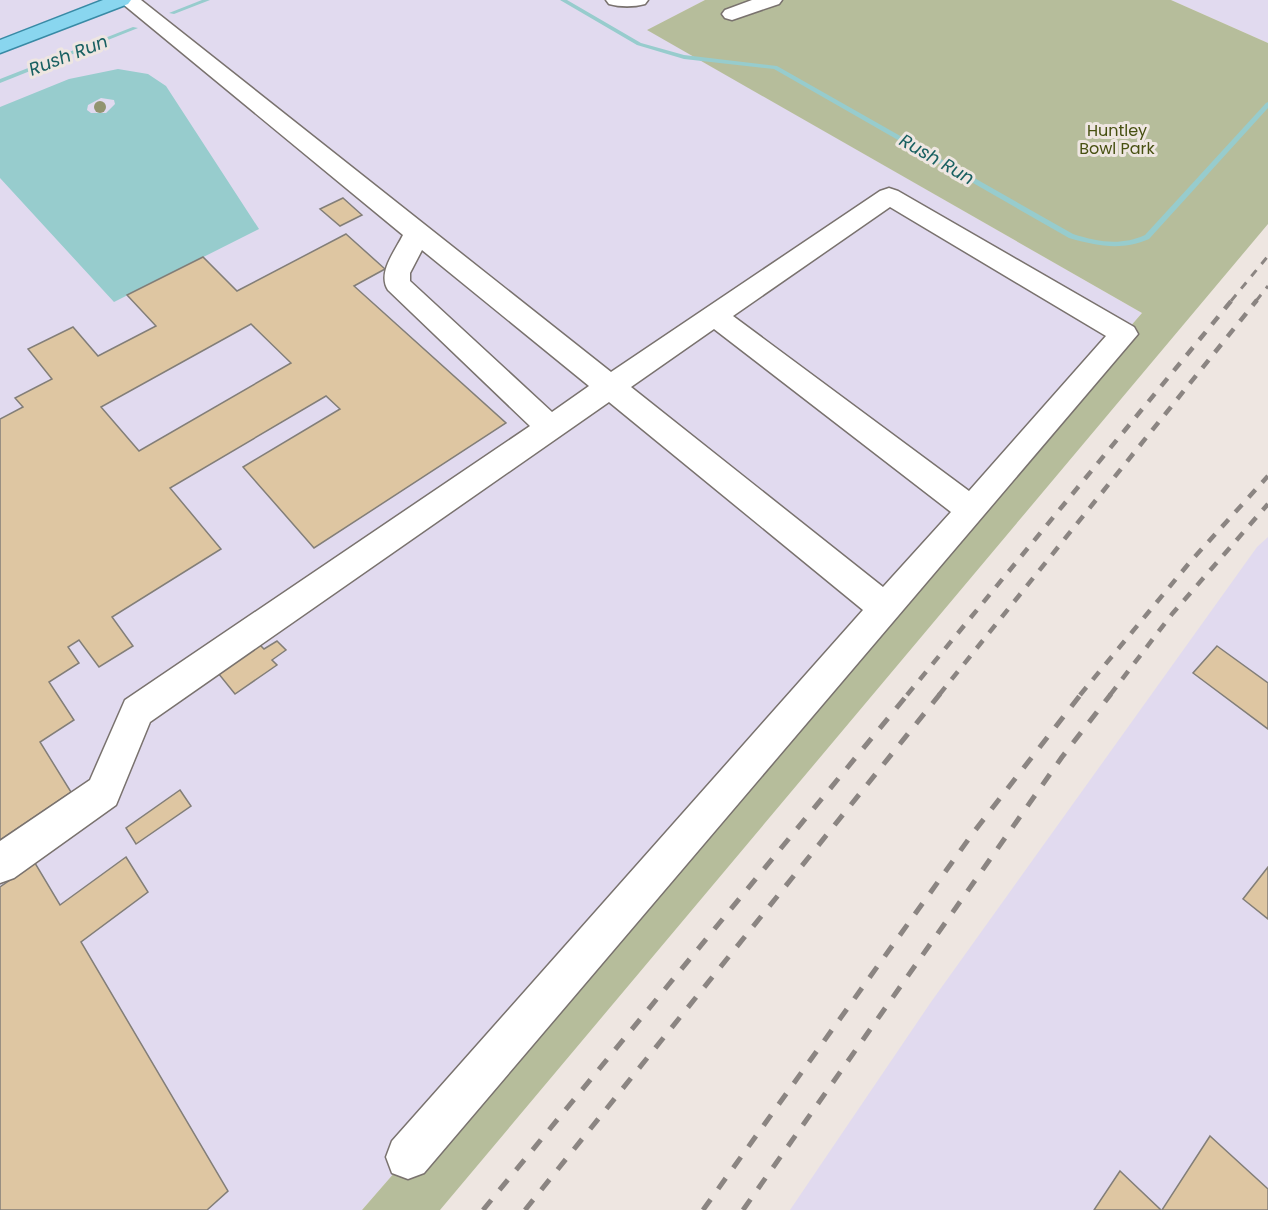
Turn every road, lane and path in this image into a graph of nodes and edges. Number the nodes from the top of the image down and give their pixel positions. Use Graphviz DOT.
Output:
graph roads {
  1 [pos="121,0"];
  2 [pos="128,0"];
  3 [pos="616,0"];
  4 [pos="638,0"];
  5 [pos="772,0"];
  6 [pos="732,14"];
  7 [pos="0,46"];
  8 [pos="417,233"];
  9 [pos="714,315"];
  10 [pos="610,387"];
  11 [pos="547,425"];
  12 [pos="971,510"];
  13 [pos="885,608"];
  14 [pos="0,864"];
  15 [pos="408,1157"];
  1 -- 7 [label="main road"];
  2 -- 8 [label="lane"];
  3 -- 4 [label="lane"];
  5 -- 6 [label="lane"];
  8 -- 10 [label="lane"];
  8 -- 11 [label="lane"];
  9 -- 10 [label="lane"];
  9 -- 12 [label="lane"];
  9 -- 12 [label="lane"];
  10 -- 13 [label="lane"];
  10 -- 14 [label="lane"];
  12 -- 13 [label="lane"];
  13 -- 15 [label="lane"];
}
